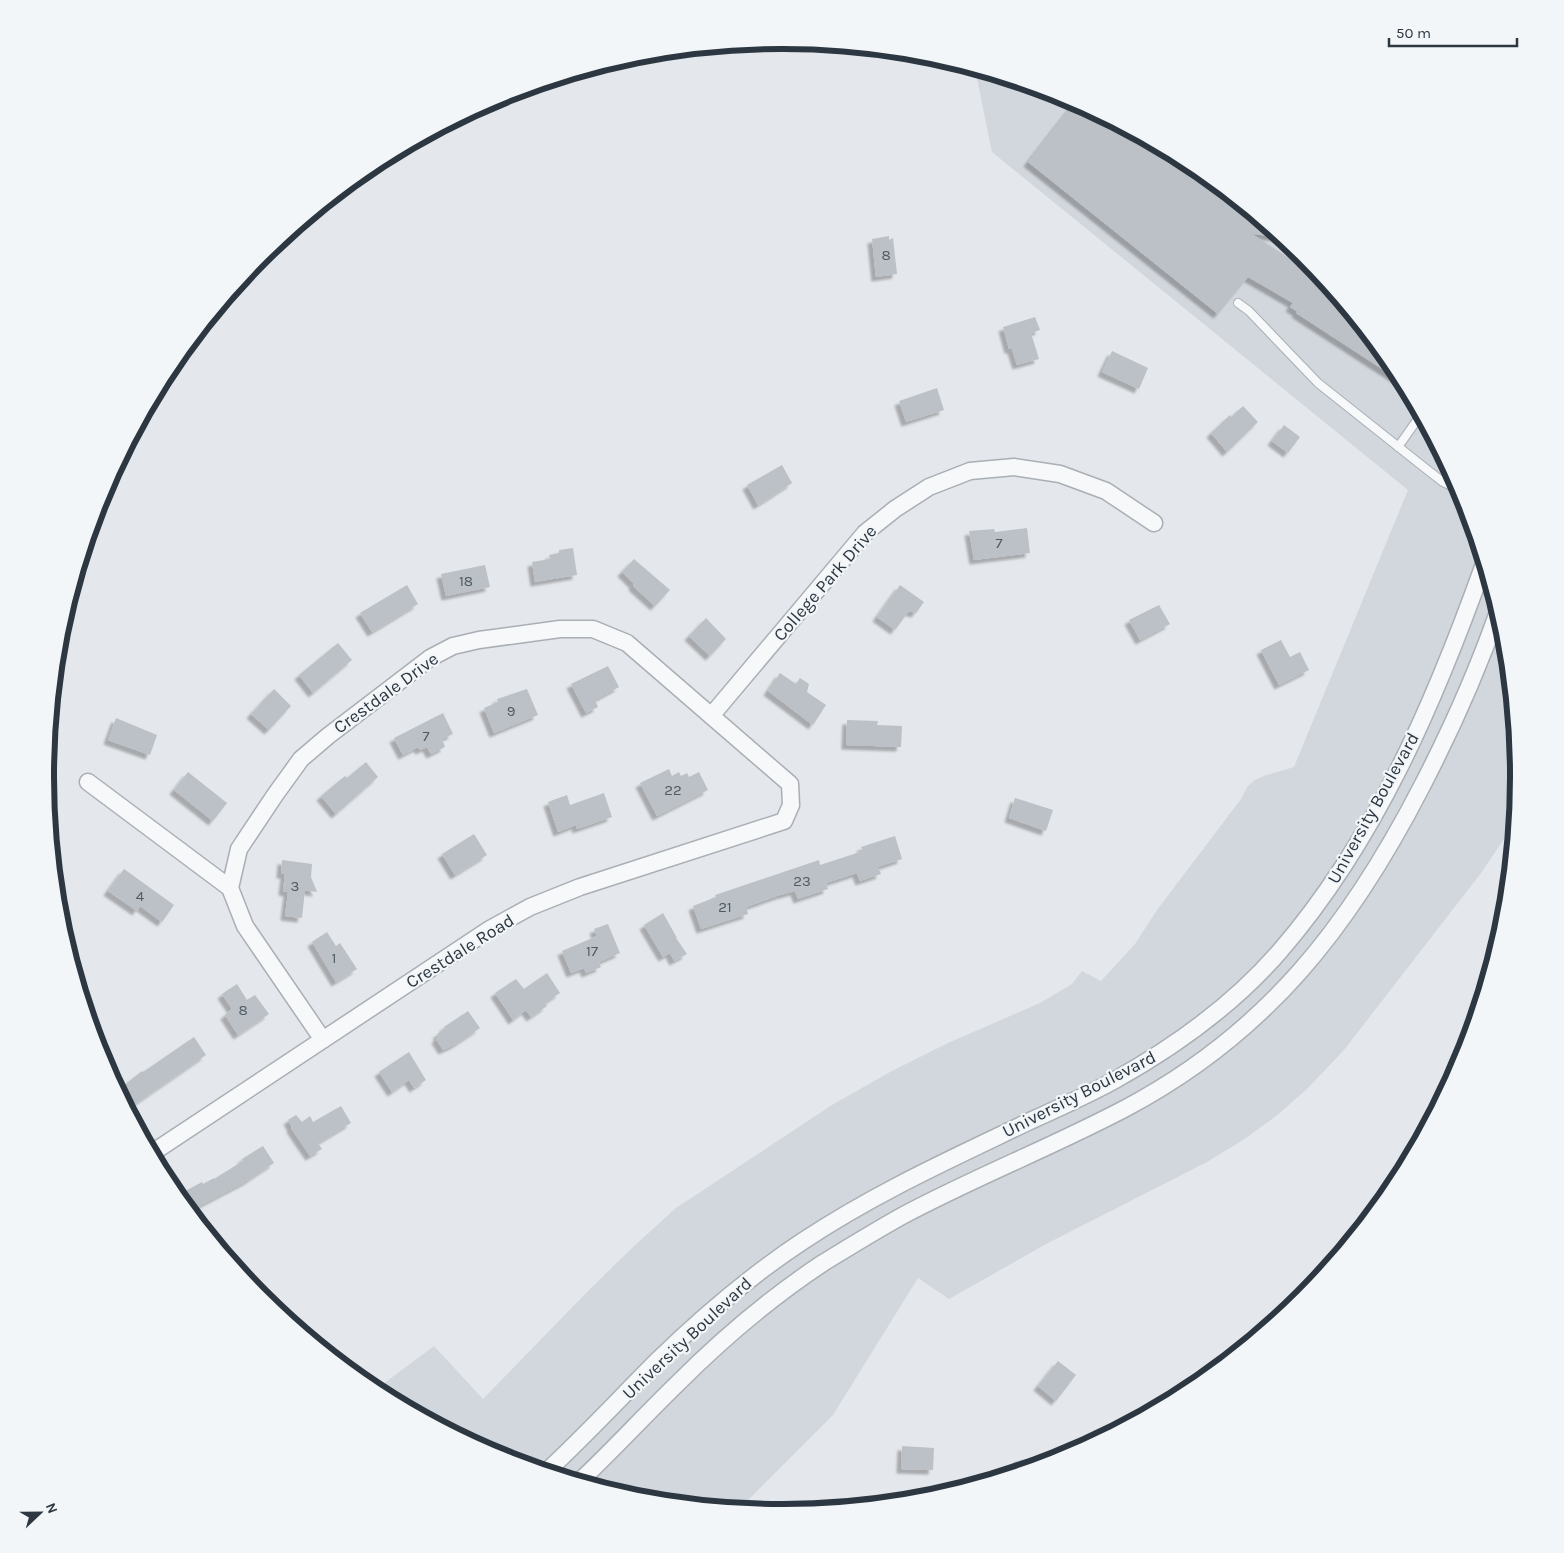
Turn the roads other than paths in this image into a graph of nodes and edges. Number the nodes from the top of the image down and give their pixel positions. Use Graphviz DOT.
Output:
graph roads {
  1 [pos="1238,303"];
  2 [pos="1416,421"];
  3 [pos="1398,447"];
  4 [pos="1448,485"];
  5 [pos="1154,523"];
  6 [pos="1480,573"];
  7 [pos="1493,624"];
  8 [pos="711,716"];
  9 [pos="88,782"];
  10 [pos="791,805"];
  11 [pos="230,888"];
  12 [pos="323,1040"];
  13 [pos="158,1149"];
  14 [pos="551,1467"];
  15 [pos="585,1476"];
  1 -- 3 [label="lane"];
  2 -- 3 [label="lane"];
  3 -- 4 [label="lane"];
  5 -- 8 [label="street, College Park Drive"];
  6 -- 14 [label="street, University Boulevard"];
  7 -- 15 [label="street, University Boulevard"];
  8 -- 10 [label="street, Crestdale Drive"];
  8 -- 11 [label="street, Crestdale Drive"];
  9 -- 11 [label="street"];
  10 -- 12 [label="street, Crestdale Road"];
  11 -- 12 [label="street"];
  12 -- 13 [label="street, Crestdale Road"];
}
